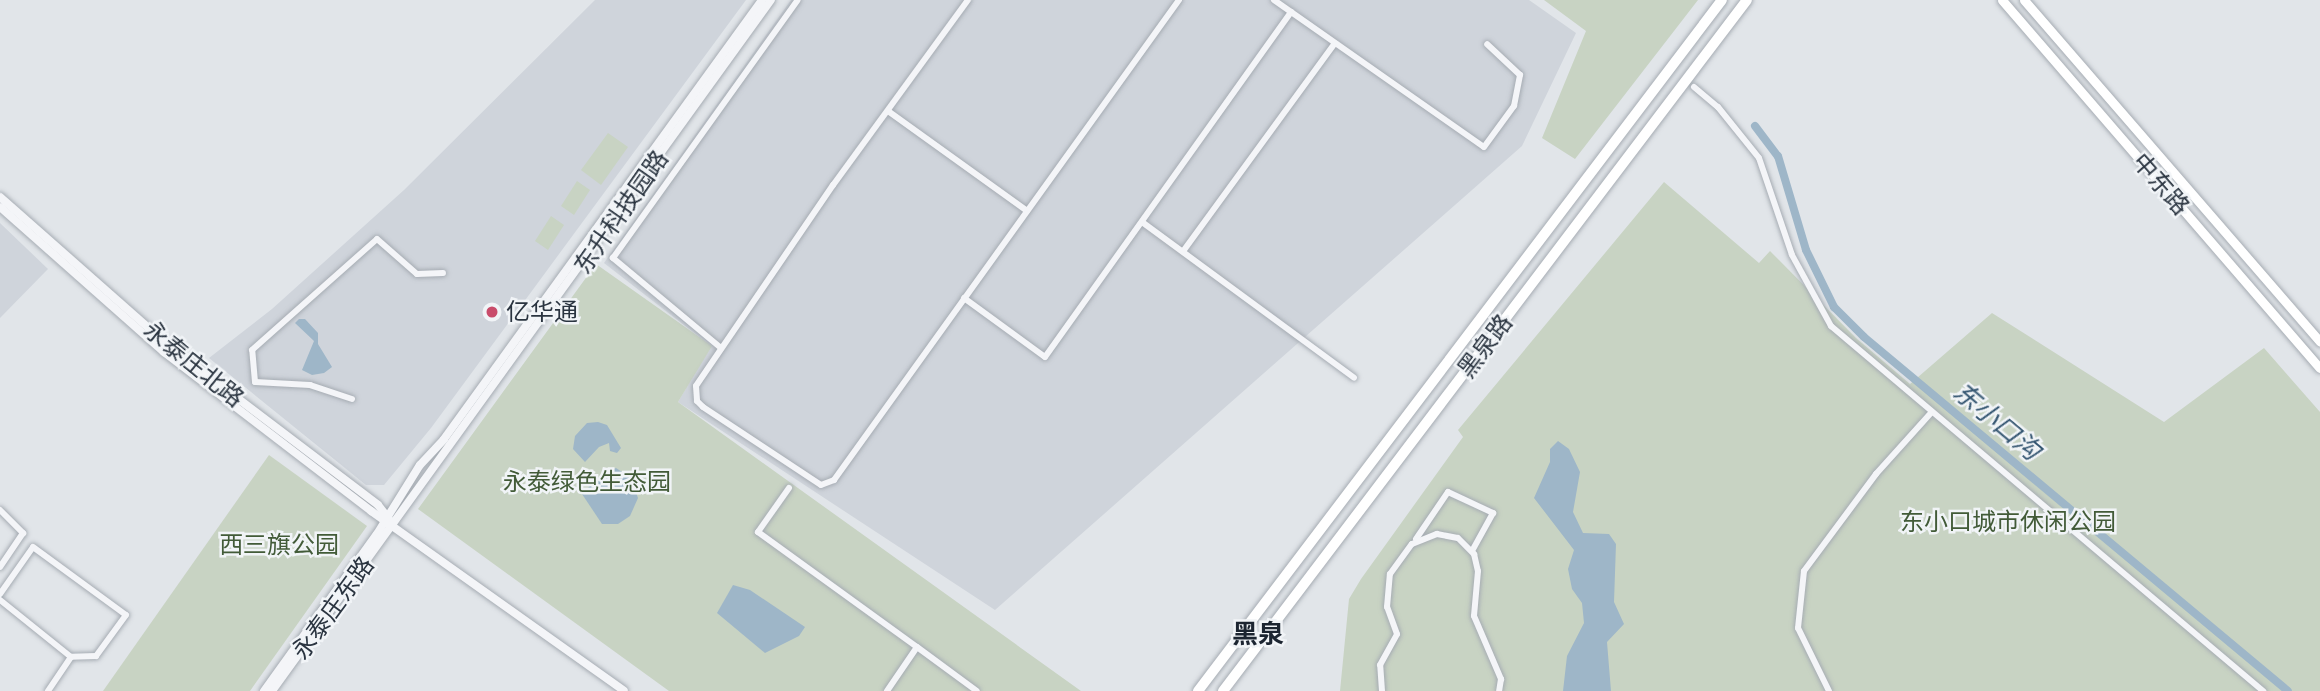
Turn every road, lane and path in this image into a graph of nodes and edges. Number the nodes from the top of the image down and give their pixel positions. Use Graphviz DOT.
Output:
graph roads {
  1 [pos="762,0"];
  2 [pos="771,0"];
  3 [pos="798,0"];
  4 [pos="968,0"];
  5 [pos="1179,0"];
  6 [pos="1274,0"];
  7 [pos="1722,0"];
  8 [pos="1747,0"];
  9 [pos="2002,0"];
  10 [pos="2024,0"];
  11 [pos="1291,12"];
  12 [pos="1334,44"];
  13 [pos="1487,44"];
  14 [pos="1694,87"];
  15 [pos="888,111"];
  16 [pos="0,197"];
  17 [pos="0,207"];
  18 [pos="1027,211"];
  19 [pos="1142,222"];
  20 [pos="1184,250"];
  21 [pos="443,273"];
  22 [pos="964,298"];
  23 [pos="2320,342"];
  24 [pos="721,348"];
  25 [pos="2320,368"];
  26 [pos="1354,378"];
  27 [pos="352,399"];
  28 [pos="1931,413"];
  29 [pos="789,488"];
  30 [pos="0,510"];
  31 [pos="388,520"];
  32 [pos="1415,541"];
  33 [pos="1472,551"];
  34 [pos="0,567"];
  35 [pos="0,593"];
  36 [pos="0,600"];
  37 [pos="917,647"];
  38 [pos="71,657"];
  39 [pos="48,691"];
  40 [pos="264,691"];
  41 [pos="272,691"];
  42 [pos="624,691"];
  43 [pos="887,691"];
  44 [pos="977,691"];
  45 [pos="1198,691"];
  46 [pos="1223,691"];
  47 [pos="1382,691"];
  48 [pos="1499,691"];
  49 [pos="1829,691"];
  50 [pos="2263,691"];
  1 -- 31 [label="street, 东升科技园路"];
  2 -- 31 [label="street, 东升科技园路"];
  3 -- 24 [label="street"];
  4 -- 15 [label="street"];
  5 -- 18 [label="street"];
  6 -- 11 [label="street"];
  7 -- 45 [label="main road, 黑泉路"];
  8 -- 46 [label="main road, 黑泉路"];
  9 -- 25 [label="main road, 中东路"];
  10 -- 23 [label="main road, 中东路"];
  11 -- 12 [label="street"];
  11 -- 19 [label="street"];
  12 -- 13 [label="street"];
  12 -- 20 [label="street"];
  14 -- 28 [label="street"];
  15 -- 18 [label="street"];
  15 -- 24 [label="street"];
  16 -- 31 [label="street, 永泰庄北路"];
  17 -- 31 [label="street, 永泰庄北路"];
  18 -- 22 [label="street"];
  19 -- 20 [label="street"];
  19 -- 22 [label="street"];
  20 -- 26 [label="street"];
  21 -- 27 [label="street"];
  22 -- 24 [label="street"];
  28 -- 49 [label="street"];
  28 -- 50 [label="street"];
  29 -- 37 [label="street"];
  30 -- 34 [label="street"];
  31 -- 40 [label="street, 永泰庄东路"];
  31 -- 41 [label="street, 永泰庄东路"];
  31 -- 42 [label="street, 永泰庄北路"];
  32 -- 33 [label="street"];
  32 -- 33 [label="street"];
  32 -- 47 [label="street"];
  33 -- 48 [label="street"];
  35 -- 38 [label="street"];
  36 -- 38 [label="street"];
  37 -- 43 [label="street"];
  37 -- 44 [label="street"];
  38 -- 39 [label="street"];
}
